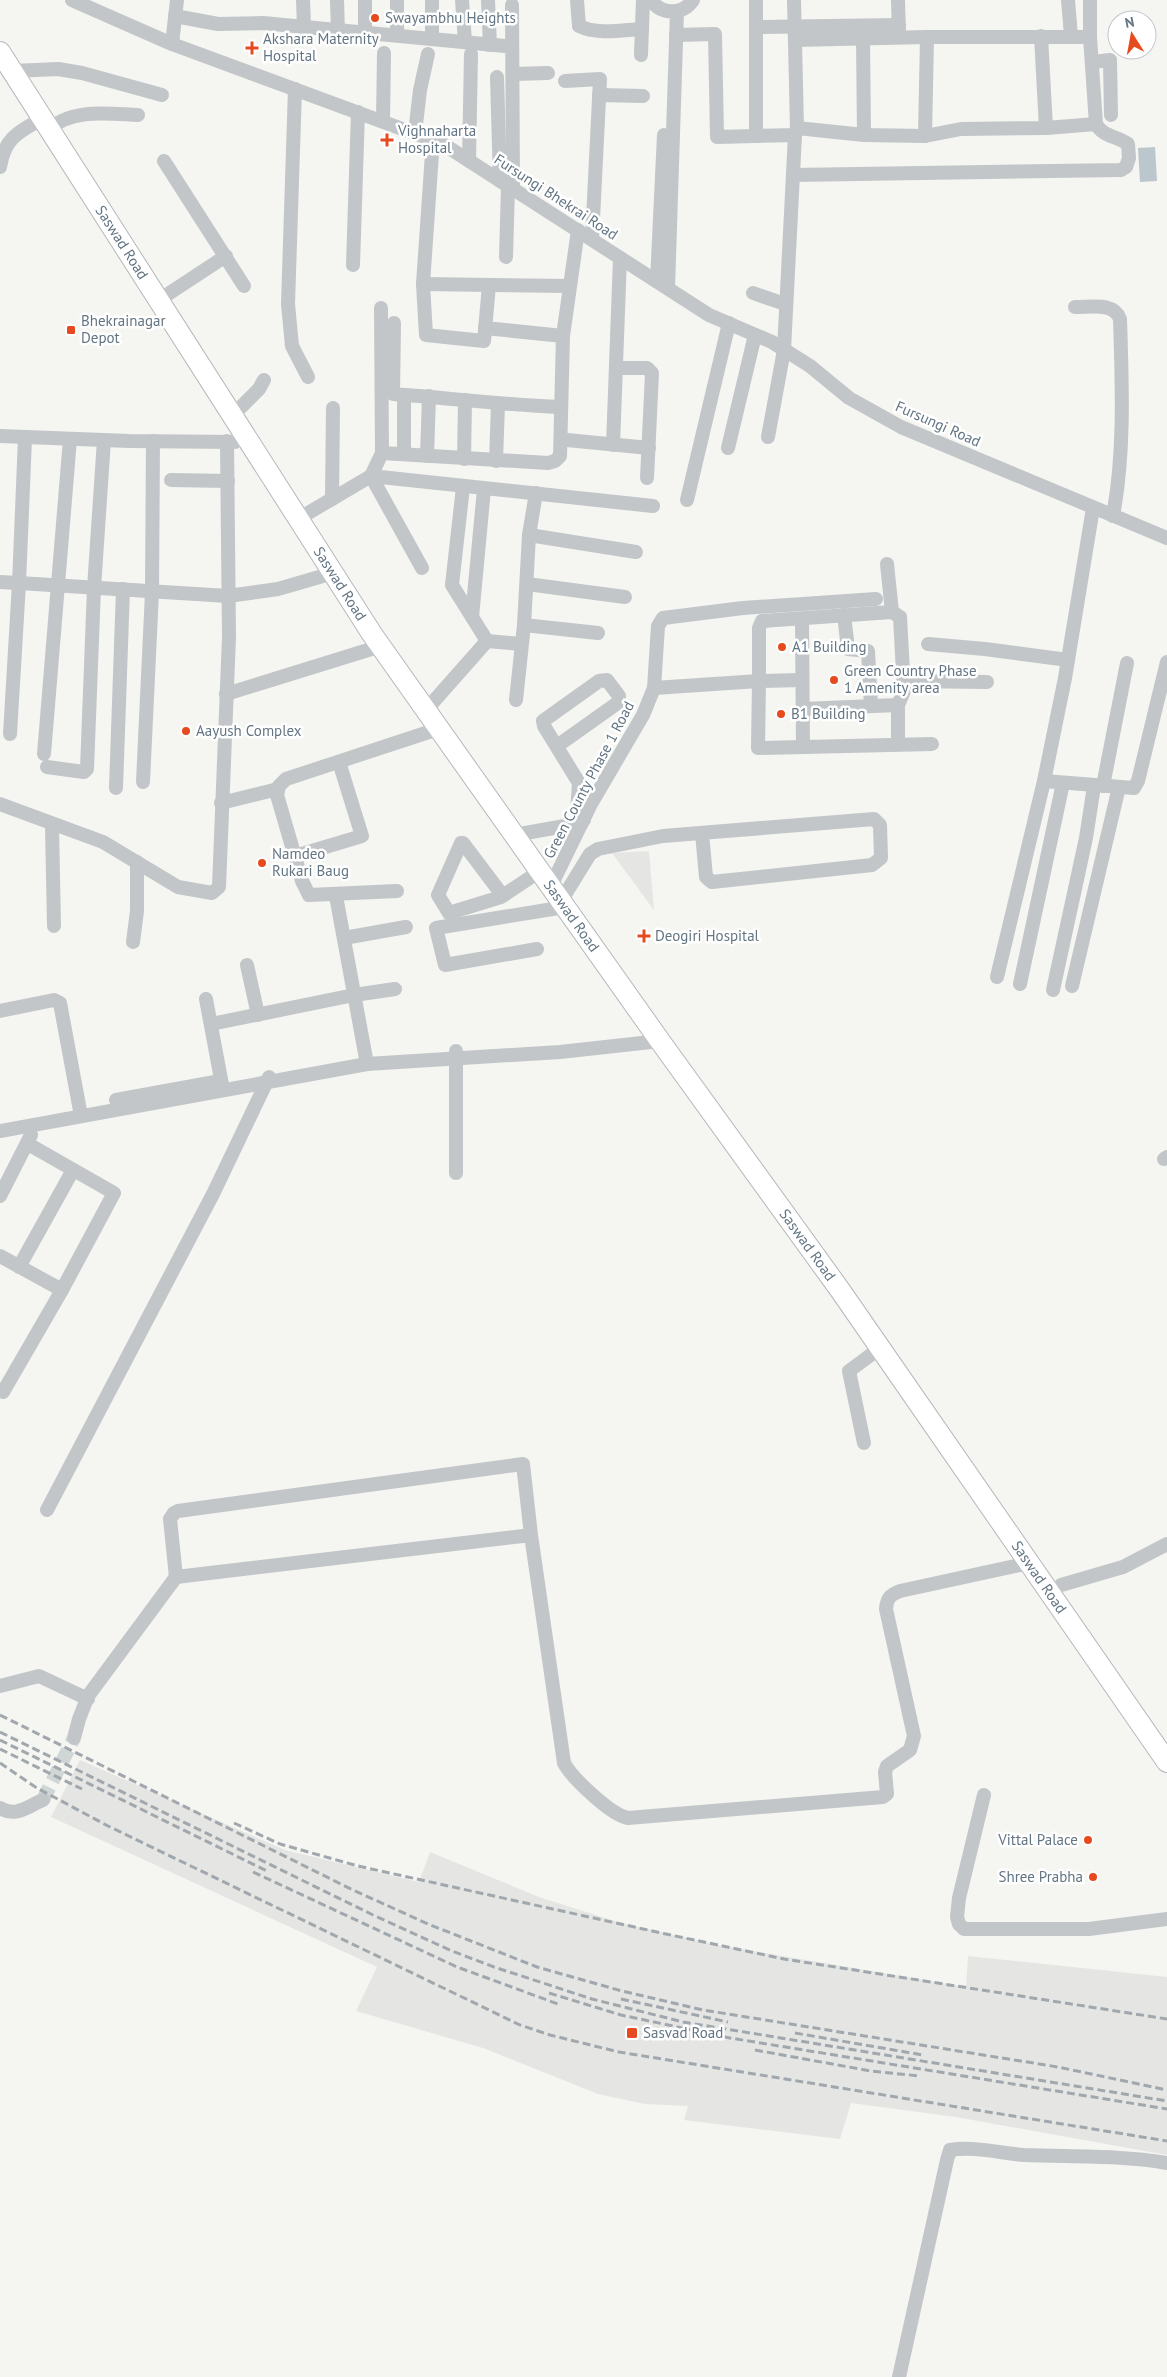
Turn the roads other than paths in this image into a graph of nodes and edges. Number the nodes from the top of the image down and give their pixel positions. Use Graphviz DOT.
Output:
graph roads {
  1 [pos="72,0"];
  2 [pos="177,0"];
  3 [pos="303,0"];
  4 [pos="337,0"];
  5 [pos="365,0"];
  6 [pos="397,0"];
  7 [pos="432,0"];
  8 [pos="462,0"];
  9 [pos="488,0"];
  10 [pos="577,0"];
  11 [pos="643,0"];
  12 [pos="651,0"];
  13 [pos="693,0"];
  14 [pos="756,0"];
  15 [pos="794,0"];
  16 [pos="898,0"];
  17 [pos="1068,0"];
  18 [pos="1090,0"];
  19 [pos="512,5"];
  20 [pos="673,11"];
  21 [pos="175,16"];
  22 [pos="304,27"];
  23 [pos="756,27"];
  24 [pos="642,29"];
  25 [pos="899,31"];
  26 [pos="338,32"];
  27 [pos="365,33"];
  28 [pos="795,33"];
  29 [pos="397,35"];
  30 [pos="676,35"];
  31 [pos="1041,36"];
  32 [pos="1071,36"];
  33 [pos="927,37"];
  34 [pos="1090,37"];
  35 [pos="863,38"];
  36 [pos="432,40"];
  37 [pos="172,44"];
  38 [pos="490,45"];
  39 [pos="505,46"];
  40 [pos="468,48"];
  41 [pos="0,52"];
  42 [pos="384,53"];
  43 [pos="428,54"];
  44 [pos="641,55"];
  45 [pos="1093,62"];
  46 [pos="13,71"];
  47 [pos="548,73"];
  48 [pos="514,74"];
  49 [pos="497,77"];
  50 [pos="565,80"];
  51 [pos="295,89"];
  52 [pos="162,95"];
  53 [pos="599,95"];
  54 [pos="643,96"];
  55 [pos="358,112"];
  56 [pos="138,115"];
  57 [pos="1111,115"];
  58 [pos="383,121"];
  59 [pos="47,124"];
  60 [pos="1096,124"];
  61 [pos="1046,128"];
  62 [pos="796,132"];
  63 [pos="415,133"];
  64 [pos="864,135"];
  65 [pos="756,136"];
  66 [pos="925,136"];
  67 [pos="433,139"];
  68 [pos="164,161"];
  69 [pos="469,161"];
  70 [pos="0,167"];
  71 [pos="793,175"];
  72 [pos="507,185"];
  73 [pos="578,230"];
  74 [pos="782,232"];
  75 [pos="592,239"];
  76 [pos="226,256"];
  77 [pos="506,258"];
  78 [pos="620,258"];
  79 [pos="353,265"];
  80 [pos="423,284"];
  81 [pos="488,285"];
  82 [pos="663,285"];
  83 [pos="244,286"];
  84 [pos="569,286"];
  85 [pos="753,293"];
  86 [pos="159,300"];
  87 [pos="779,302"];
  88 [pos="1076,307"];
  89 [pos="381,308"];
  90 [pos="710,315"];
  91 [pos="394,323"];
  92 [pos="729,323"];
  93 [pos="485,328"];
  94 [pos="755,335"];
  95 [pos="563,336"];
  96 [pos="779,347"];
  97 [pos="616,368"];
  98 [pos="308,377"];
  99 [pos="264,380"];
  100 [pos="404,395"];
  101 [pos="430,396"];
  102 [pos="465,400"];
  103 [pos="498,404"];
  104 [pos="560,407"];
  105 [pos="333,408"];
  106 [pos="232,415"];
  107 [pos="0,436"];
  108 [pos="768,436"];
  109 [pos="25,438"];
  110 [pos="70,439"];
  111 [pos="104,440"];
  112 [pos="567,440"];
  113 [pos="153,441"];
  114 [pos="227,442"];
  115 [pos="250,443"];
  116 [pos="614,445"];
  117 [pos="649,448"];
  118 [pos="728,448"];
  119 [pos="382,453"];
  120 [pos="404,454"];
  121 [pos="428,456"];
  122 [pos="464,459"];
  123 [pos="496,461"];
  124 [pos="371,476"];
  125 [pos="647,478"];
  126 [pos="171,480"];
  127 [pos="228,481"];
  128 [pos="463,488"];
  129 [pos="484,489"];
  130 [pos="536,494"];
  131 [pos="332,499"];
  132 [pos="687,500"];
  133 [pos="653,506"];
  134 [pos="1092,508"];
  135 [pos="1113,516"];
  136 [pos="298,519"];
  137 [pos="1166,534"];
  138 [pos="529,535"];
  139 [pos="636,552"];
  140 [pos="887,564"];
  141 [pos="422,568"];
  142 [pos="333,573"];
  143 [pos="0,582"];
  144 [pos="18,583"];
  145 [pos="527,584"];
  146 [pos="58,586"];
  147 [pos="94,588"];
  148 [pos="123,589"];
  149 [pos="152,592"];
  150 [pos="228,596"];
  151 [pos="625,597"];
  152 [pos="876,599"];
  153 [pos="892,612"];
  154 [pos="844,615"];
  155 [pos="472,618"];
  156 [pos="802,620"];
  157 [pos="524,625"];
  158 [pos="598,633"];
  159 [pos="487,642"];
  160 [pos="521,644"];
  161 [pos="928,644"];
  162 [pos="381,646"];
  163 [pos="1068,660"];
  164 [pos="1167,662"];
  165 [pos="1128,663"];
  166 [pos="802,680"];
  167 [pos="904,681"];
  168 [pos="758,682"];
  169 [pos="987,682"];
  170 [pos="654,688"];
  171 [pos="226,694"];
  172 [pos="516,700"];
  173 [pos="898,705"];
  174 [pos="871,706"];
  175 [pos="803,709"];
  176 [pos="426,710"];
  177 [pos="438,729"];
  178 [pos="10,734"];
  179 [pos="898,744"];
  180 [pos="932,744"];
  181 [pos="557,746"];
  182 [pos="803,746"];
  183 [pos="339,762"];
  184 [pos="1044,781"];
  185 [pos="144,782"];
  186 [pos="1063,783"];
  187 [pos="1098,786"];
  188 [pos="1119,787"];
  189 [pos="116,788"];
  190 [pos="278,789"];
  191 [pos="221,803"];
  192 [pos="0,804"];
  193 [pos="583,821"];
  194 [pos="52,825"];
  195 [pos="702,833"];
  196 [pos="514,835"];
  197 [pos="295,856"];
  198 [pos="137,862"];
  199 [pos="397,891"];
  200 [pos="554,891"];
  201 [pos="336,896"];
  202 [pos="503,896"];
  203 [pos="54,926"];
  204 [pos="406,927"];
  205 [pos="344,938"];
  206 [pos="133,942"];
  207 [pos="537,949"];
  208 [pos="247,965"];
  209 [pos="997,977"];
  210 [pos="1020,984"];
  211 [pos="1072,986"];
  212 [pos="395,989"];
  213 [pos="1053,990"];
  214 [pos="354,995"];
  215 [pos="206,999"];
  216 [pos="0,1011"];
  217 [pos="258,1015"];
  218 [pos="211,1024"];
  219 [pos="658,1038"];
  220 [pos="456,1054"];
  221 [pos="366,1060"];
  222 [pos="269,1077"];
  223 [pos="222,1085"];
  224 [pos="80,1111"];
  225 [pos="36,1120"];
  226 [pos="0,1123"];
  227 [pos="0,1131"];
  228 [pos="28,1144"];
  229 [pos="73,1170"];
  230 [pos="456,1173"];
  231 [pos="0,1196"];
  232 [pos="0,1256"];
  233 [pos="19,1267"];
  234 [pos="62,1290"];
  235 [pos="880,1348"];
  236 [pos="1,1393"];
  237 [pos="864,1443"];
  238 [pos="47,1510"];
  239 [pos="531,1535"];
  240 [pos="1167,1544"];
  241 [pos="1029,1563"];
  242 [pos="176,1577"];
  243 [pos="1060,1584"];
  244 [pos="0,1686"];
  245 [pos="88,1699"];
  246 [pos="74,1738"];
  247 [pos="1167,1762"];
  248 [pos="984,1795"];
  249 [pos="43,1800"];
  250 [pos="0,1808"];
  251 [pos="1167,1919"];
  252 [pos="1167,2163"];
  253 [pos="899,2377"];
  1 -- 37 [label="street, Fursungi Bhekrai Road"];
  2 -- 21 [label="street"];
  3 -- 22 [label="street"];
  4 -- 26 [label="street"];
  5 -- 27 [label="street"];
  6 -- 29 [label="street"];
  7 -- 36 [label="street"];
  8 -- 40 [label="street"];
  9 -- 38 [label="street"];
  10 -- 24 [label="street"];
  11 -- 24 [label="street"];
  12 -- 20 [label="street"];
  13 -- 20 [label="street"];
  14 -- 23 [label="street"];
  15 -- 28 [label="street"];
  16 -- 25 [label="street"];
  17 -- 32 [label="street"];
  18 -- 34 [label="street"];
  19 -- 48 [label="street"];
  20 -- 30 [label="street"];
  20 -- 82 [label="street"];
  21 -- 22 [label="street"];
  21 -- 37 [label="street"];
  22 -- 26 [label="street"];
  23 -- 28 [label="street"];
  23 -- 65 [label="street"];
  24 -- 44 [label="street"];
  25 -- 28 [label="street"];
  25 -- 33 [label="street"];
  25 -- 35 [label="street"];
  26 -- 27 [label="street"];
  27 -- 29 [label="street"];
  28 -- 35 [label="street"];
  28 -- 62 [label="street"];
  29 -- 36 [label="street"];
  30 -- 65 [label="street"];
  30 -- 82 [label="street"];
  31 -- 32 [label="street"];
  31 -- 33 [label="street"];
  31 -- 61 [label="street"];
  32 -- 34 [label="street"];
  33 -- 66 [label="street"];
  34 -- 45 [label="street"];
  35 -- 64 [label="street"];
  36 -- 40 [label="street"];
  37 -- 51 [label="street, Fursungi Bhekrai Road"];
  38 -- 39 [label="street"];
  38 -- 40 [label="street"];
  40 -- 69 [label="street"];
  41 -- 46 [label="highway, Saswad Road"];
  42 -- 58 [label="street"];
  43 -- 63 [label="street"];
  45 -- 57 [label="street"];
  45 -- 60 [label="street"];
  46 -- 52 [label="street"];
  46 -- 59 [label="highway, Saswad Road"];
  47 -- 48 [label="street"];
  48 -- 72 [label="street"];
  49 -- 72 [label="street"];
  50 -- 53 [label="street"];
  51 -- 55 [label="street, Fursungi Bhekrai Road"];
  51 -- 98 [label="street"];
  53 -- 54 [label="street"];
  53 -- 75 [label="street"];
  55 -- 58 [label="street, Fursungi Bhekrai Road"];
  55 -- 79 [label="street"];
  56 -- 59 [label="street"];
  58 -- 63 [label="street, Fursungi Bhekrai Road"];
  59 -- 70 [label="street"];
  59 -- 86 [label="highway, Saswad Road"];
  60 -- 61 [label="street"];
  60 -- 71 [label="street"];
  61 -- 66 [label="street"];
  62 -- 64 [label="street"];
  62 -- 65 [label="street"];
  62 -- 71 [label="street"];
  63 -- 67 [label="street, Fursungi Bhekrai Road"];
  64 -- 66 [label="street"];
  67 -- 69 [label="street, Fursungi Bhekrai Road"];
  67 -- 80 [label="street"];
  68 -- 76 [label="street"];
  69 -- 72 [label="street, Fursungi Bhekrai Road"];
  71 -- 96 [label="street"];
  72 -- 73 [label="street, Fursungi Bhekrai Road"];
  72 -- 77 [label="street"];
  73 -- 75 [label="street, Fursungi Bhekrai Road"];
  73 -- 84 [label="street"];
  74 -- 87 [label="street"];
  75 -- 78 [label="street, Fursungi Bhekrai Road"];
  76 -- 83 [label="street"];
  76 -- 86 [label="street"];
  78 -- 82 [label="street, Fursungi Bhekrai Road"];
  78 -- 97 [label="street"];
  80 -- 81 [label="street"];
  80 -- 93 [label="street"];
  81 -- 84 [label="street"];
  81 -- 93 [label="street"];
  82 -- 90 [label="street, Fursungi Bhekrai Road"];
  84 -- 95 [label="street"];
  85 -- 87 [label="street"];
  86 -- 106 [label="highway, Saswad Road"];
  87 -- 96 [label="street"];
  88 -- 135 [label="street"];
  89 -- 119 [label="street"];
  90 -- 92 [label="street, Fursungi Road"];
  91 -- 100 [label="street"];
  92 -- 94 [label="street, Fursungi Road"];
  92 -- 132 [label="street"];
  93 -- 95 [label="street"];
  94 -- 96 [label="street, Fursungi Road"];
  94 -- 118 [label="street"];
  95 -- 104 [label="street"];
  96 -- 108 [label="street"];
  96 -- 134 [label="street, Fursungi Road"];
  97 -- 116 [label="street"];
  97 -- 117 [label="street"];
  99 -- 106 [label="street"];
  100 -- 101 [label="street"];
  100 -- 120 [label="street"];
  101 -- 102 [label="street"];
  101 -- 121 [label="street"];
  102 -- 103 [label="street"];
  102 -- 122 [label="street"];
  103 -- 104 [label="street"];
  103 -- 123 [label="street"];
  104 -- 123 [label="street"];
  105 -- 131 [label="street"];
  106 -- 115 [label="highway, Saswad Road"];
  107 -- 109 [label="street"];
  109 -- 110 [label="street"];
  109 -- 144 [label="street"];
  110 -- 111 [label="street"];
  110 -- 146 [label="street"];
  111 -- 113 [label="street"];
  111 -- 147 [label="street"];
  112 -- 116 [label="street"];
  113 -- 114 [label="street"];
  113 -- 149 [label="street"];
  114 -- 115 [label="street"];
  114 -- 127 [label="street"];
  115 -- 136 [label="highway, Saswad Road"];
  116 -- 117 [label="street"];
  117 -- 125 [label="street"];
  119 -- 120 [label="street"];
  119 -- 124 [label="street"];
  120 -- 121 [label="street"];
  121 -- 122 [label="street"];
  122 -- 123 [label="street"];
  124 -- 128 [label="street"];
  124 -- 131 [label="street"];
  124 -- 141 [label="street"];
  126 -- 127 [label="street"];
  127 -- 150 [label="street"];
  128 -- 129 [label="street"];
  128 -- 155 [label="street"];
  129 -- 130 [label="street"];
  129 -- 155 [label="street"];
  130 -- 133 [label="street"];
  130 -- 138 [label="street"];
  131 -- 136 [label="street"];
  134 -- 135 [label="street, Fursungi Road"];
  134 -- 163 [label="street"];
  135 -- 137 [label="street, Fursungi Road"];
  136 -- 142 [label="highway, Saswad Road"];
  138 -- 139 [label="street"];
  138 -- 145 [label="street"];
  140 -- 153 [label="street"];
  142 -- 150 [label="street"];
  142 -- 162 [label="highway, Saswad Road"];
  143 -- 144 [label="street"];
  144 -- 146 [label="street"];
  144 -- 178 [label="street"];
  145 -- 151 [label="street"];
  145 -- 157 [label="street"];
  146 -- 147 [label="street"];
  146 -- 147 [label="street"];
  147 -- 148 [label="street"];
  148 -- 149 [label="street"];
  148 -- 189 [label="street"];
  149 -- 150 [label="street"];
  149 -- 185 [label="street"];
  150 -- 171 [label="street"];
  152 -- 170 [label="street, Green County Phase 1 Road"];
  153 -- 154 [label="street"];
  153 -- 167 [label="street"];
  154 -- 156 [label="street"];
  154 -- 174 [label="street"];
  155 -- 159 [label="street"];
  156 -- 166 [label="street"];
  156 -- 168 [label="street"];
  157 -- 158 [label="street"];
  157 -- 160 [label="street"];
  159 -- 160 [label="street"];
  159 -- 176 [label="street"];
  160 -- 172 [label="street"];
  161 -- 163 [label="street"];
  162 -- 171 [label="street"];
  162 -- 176 [label="highway, Saswad Road"];
  163 -- 184 [label="street"];
  164 -- 188 [label="street"];
  165 -- 187 [label="street"];
  166 -- 168 [label="street"];
  166 -- 175 [label="street"];
  167 -- 169 [label="street"];
  167 -- 173 [label="street"];
  168 -- 170 [label="street"];
  168 -- 182 [label="street"];
  170 -- 193 [label="street, Green County Phase 1 Road"];
  171 -- 191 [label="street"];
  173 -- 174 [label="street"];
  173 -- 179 [label="street"];
  174 -- 175 [label="street"];
  175 -- 182 [label="street"];
  176 -- 177 [label="highway, Saswad Road"];
  177 -- 183 [label="street"];
  177 -- 196 [label="highway, Saswad Road"];
  179 -- 180 [label="street"];
  179 -- 182 [label="street"];
  181 -- 181 [label="street"];
  181 -- 193 [label="street"];
  183 -- 190 [label="street"];
  183 -- 197 [label="street"];
  184 -- 186 [label="street"];
  184 -- 209 [label="street"];
  186 -- 187 [label="street"];
  186 -- 210 [label="street"];
  187 -- 188 [label="street"];
  187 -- 213 [label="street"];
  188 -- 211 [label="street"];
  190 -- 191 [label="street"];
  190 -- 197 [label="street"];
  191 -- 198 [label="street"];
  192 -- 194 [label="street"];
  193 -- 196 [label="street"];
  193 -- 200 [label="street, Green County Phase 1 Road"];
  194 -- 198 [label="street"];
  194 -- 203 [label="street"];
  195 -- 195 [label="street"];
  195 -- 200 [label="street"];
  196 -- 200 [label="highway, Saswad Road"];
  197 -- 199 [label="street"];
  198 -- 206 [label="street"];
  200 -- 202 [label="street"];
  200 -- 207 [label="street"];
  200 -- 219 [label="highway, Saswad Road"];
  201 -- 205 [label="street"];
  202 -- 202 [label="street"];
  204 -- 205 [label="street"];
  205 -- 214 [label="street"];
  208 -- 217 [label="street"];
  212 -- 214 [label="street"];
  214 -- 217 [label="street"];
  214 -- 221 [label="street"];
  215 -- 218 [label="street"];
  216 -- 224 [label="street"];
  217 -- 218 [label="street"];
  218 -- 223 [label="street"];
  219 -- 220 [label="street"];
  219 -- 235 [label="highway, Saswad Road"];
  220 -- 221 [label="street"];
  220 -- 230 [label="street"];
  221 -- 222 [label="street"];
  222 -- 223 [label="street"];
  222 -- 238 [label="street"];
  223 -- 224 [label="street"];
  224 -- 225 [label="street"];
  225 -- 226 [label="street"];
  225 -- 227 [label="street"];
  225 -- 228 [label="street"];
  228 -- 229 [label="street"];
  228 -- 231 [label="street"];
  229 -- 233 [label="street"];
  229 -- 234 [label="street"];
  232 -- 233 [label="street"];
  233 -- 234 [label="street"];
  234 -- 236 [label="street"];
  235 -- 237 [label="street"];
  235 -- 241 [label="highway, Saswad Road"];
  239 -- 241 [label="street"];
  239 -- 242 [label="street"];
  239 -- 242 [label="street"];
  240 -- 243 [label="street"];
  241 -- 247 [label="highway, Saswad Road"];
  242 -- 245 [label="street"];
  244 -- 245 [label="street"];
  245 -- 246 [label="street"];
  248 -- 251 [label="street"];
  249 -- 250 [label="street"];
  252 -- 253 [label="street"];
}
